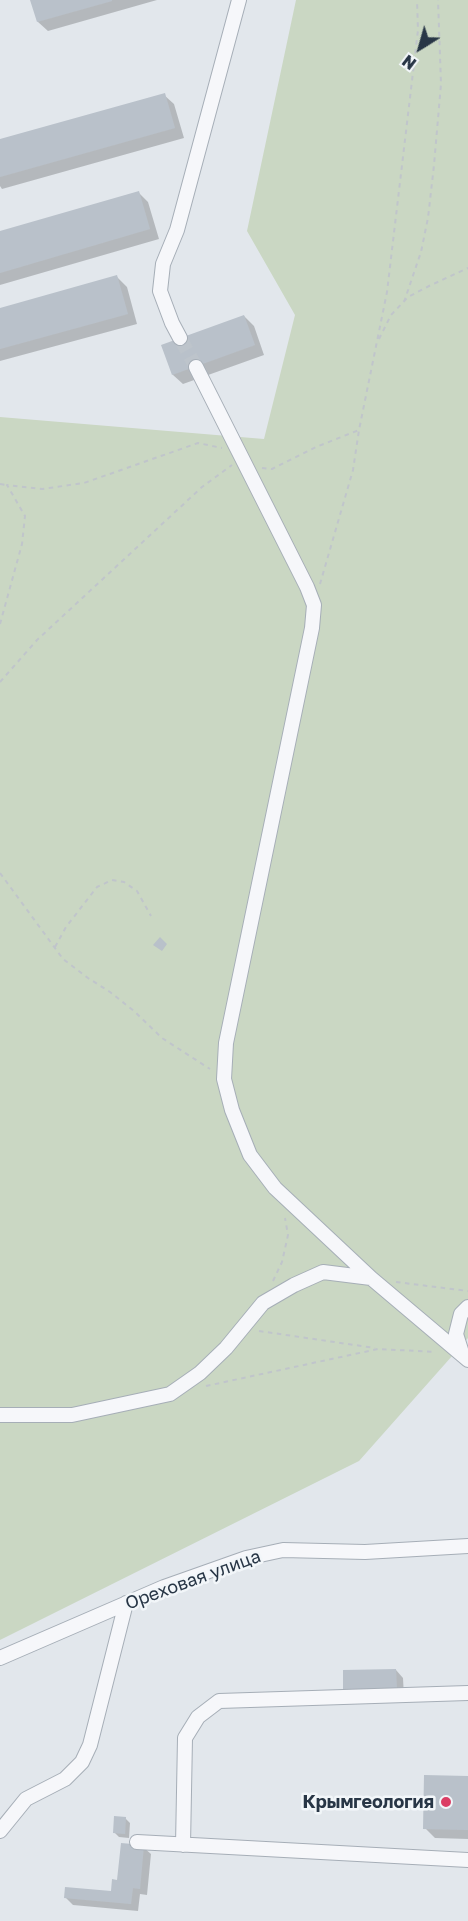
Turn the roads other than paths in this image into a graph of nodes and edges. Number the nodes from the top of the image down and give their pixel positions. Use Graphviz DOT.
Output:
graph roads {
  1 [pos="239,0"];
  2 [pos="180,338"];
  3 [pos="196,367"];
  4 [pos="371,1278"];
  5 [pos="468,1307"];
  6 [pos="465,1357"];
  7 [pos="0,1415"];
  8 [pos="468,1546"];
  9 [pos="126,1603"];
  10 [pos="0,1659"];
  11 [pos="468,1693"];
  12 [pos="0,1831"];
  13 [pos="137,1842"];
  14 [pos="183,1845"];
  15 [pos="468,1860"];
  1 -- 2 [label="street"];
  3 -- 4 [label="street"];
  4 -- 6 [label="street"];
  4 -- 7 [label="street"];
  5 -- 6 [label="street"];
  8 -- 9 [label="street, Ореховая улица"];
  9 -- 10 [label="street, Ореховая улица"];
  9 -- 12 [label="street"];
  11 -- 14 [label="street"];
  13 -- 14 [label="street"];
  14 -- 15 [label="street"];
}
